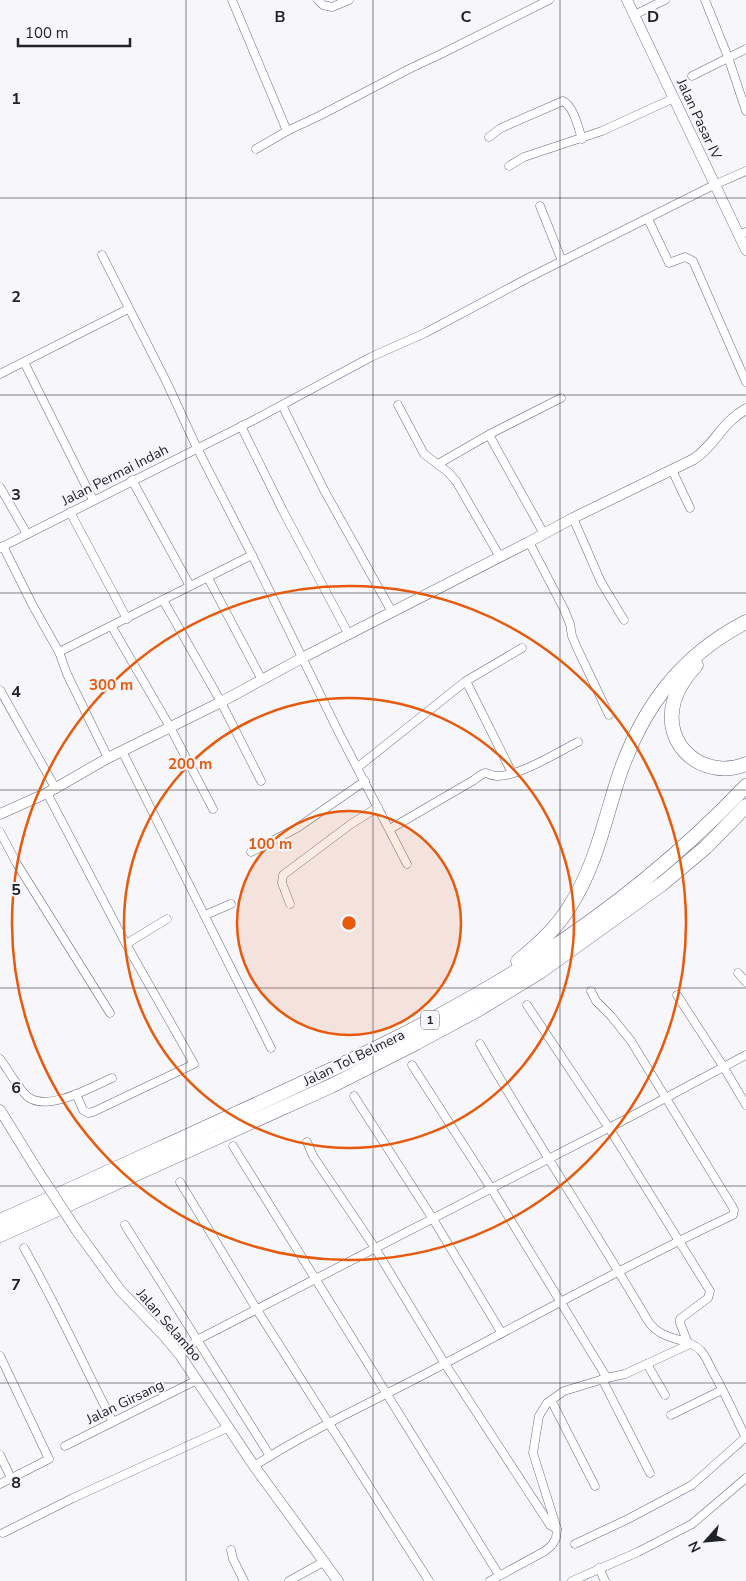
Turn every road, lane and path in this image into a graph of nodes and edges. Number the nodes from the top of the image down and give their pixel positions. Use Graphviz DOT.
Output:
graph roads {
  1 [pos="232,0"];
  2 [pos="318,0"];
  3 [pos="349,0"];
  4 [pos="549,0"];
  5 [pos="627,0"];
  6 [pos="665,0"];
  7 [pos="705,0"];
  8 [pos="634,15"];
  9 [pos="746,49"];
  10 [pos="728,58"];
  11 [pos="692,76"];
  12 [pos="674,98"];
  13 [pos="746,111"];
  14 [pos="287,131"];
  15 [pos="488,137"];
  16 [pos="582,139"];
  17 [pos="256,149"];
  18 [pos="509,166"];
  19 [pos="746,171"];
  20 [pos="714,185"];
  21 [pos="540,206"];
  22 [pos="648,219"];
  23 [pos="742,233"];
  24 [pos="746,250"];
  25 [pos="102,255"];
  26 [pos="562,261"];
  27 [pos="128,309"];
  28 [pos="24,362"];
  29 [pos="0,374"];
  30 [pos="746,382"];
  31 [pos="560,398"];
  32 [pos="282,405"];
  33 [pos="398,405"];
  34 [pos="746,409"];
  35 [pos="241,426"];
  36 [pos="489,435"];
  37 [pos="197,448"];
  38 [pos="438,464"];
  39 [pos="672,470"];
  40 [pos="132,480"];
  41 [pos="0,487"];
  42 [pos="93,500"];
  43 [pos="690,508"];
  44 [pos="70,512"];
  45 [pos="573,518"];
  46 [pos="27,534"];
  47 [pos="544,534"];
  48 [pos="529,542"];
  49 [pos="2,547"];
  50 [pos="252,555"];
  51 [pos="500,557"];
  52 [pos="208,578"];
  53 [pos="190,586"];
  54 [pos="163,600"];
  55 [pos="392,612"];
  56 [pos="127,619"];
  57 [pos="624,620"];
  58 [pos="746,622"];
  59 [pos="112,627"];
  60 [pos="746,630"];
  61 [pos="348,635"];
  62 [pos="522,648"];
  63 [pos="59,652"];
  64 [pos="302,658"];
  65 [pos="262,680"];
  66 [pos="466,681"];
  67 [pos="0,690"];
  68 [pos="220,702"];
  69 [pos="609,715"];
  70 [pos="170,727"];
  71 [pos="578,742"];
  72 [pos="122,751"];
  73 [pos="108,758"];
  74 [pos="746,764"];
  75 [pos="358,767"];
  76 [pos="512,773"];
  77 [pos="262,781"];
  78 [pos="364,781"];
  79 [pos="746,786"];
  80 [pos="51,791"];
  81 [pos="746,806"];
  82 [pos="378,807"];
  83 [pos="213,809"];
  84 [pos="746,812"];
  85 [pos="0,814"];
  86 [pos="726,827"];
  87 [pos="390,829"];
  88 [pos="0,832"];
  89 [pos="252,852"];
  90 [pos="407,864"];
  91 [pos="231,904"];
  92 [pos="290,904"];
  93 [pos="205,915"];
  94 [pos="167,919"];
  95 [pos="126,944"];
  96 [pos="738,973"];
  97 [pos="746,982"];
  98 [pos="591,992"];
  99 [pos="677,995"];
  100 [pos="472,996"];
  101 [pos="528,1005"];
  102 [pos="110,1013"];
  103 [pos="480,1044"];
  104 [pos="271,1048"];
  105 [pos="746,1055"];
  106 [pos="0,1059"];
  107 [pos="412,1066"];
  108 [pos="723,1066"];
  109 [pos="112,1078"];
  110 [pos="76,1094"];
  111 [pos="354,1096"];
  112 [pos="666,1098"];
  113 [pos="746,1105"];
  114 [pos="0,1110"];
  115 [pos="609,1128"];
  116 [pos="307,1142"];
  117 [pos="233,1146"];
  118 [pos="550,1158"];
  119 [pos="180,1182"];
  120 [pos="491,1188"];
  121 [pos="433,1219"];
  122 [pos="0,1221"];
  123 [pos="125,1225"];
  124 [pos="0,1235"];
  125 [pos="680,1240"];
  126 [pos="24,1248"];
  127 [pos="375,1248"];
  128 [pos="620,1272"];
  129 [pos="316,1278"];
  130 [pos="561,1302"];
  131 [pos="257,1310"];
  132 [pos="501,1332"];
  133 [pos="197,1340"];
  134 [pos="688,1342"];
  135 [pos="180,1355"];
  136 [pos="0,1356"];
  137 [pos="445,1364"];
  138 [pos="647,1364"];
  139 [pos="605,1378"];
  140 [pos="197,1380"];
  141 [pos="722,1390"];
  142 [pos="386,1394"];
  143 [pos="665,1395"];
  144 [pos="550,1400"];
  145 [pos="672,1415"];
  146 [pos="113,1422"];
  147 [pos="329,1423"];
  148 [pos="229,1427"];
  149 [pos="746,1438"];
  150 [pos="65,1446"];
  151 [pos="0,1455"];
  152 [pos="270,1456"];
  153 [pos="254,1466"];
  154 [pos="650,1473"];
  155 [pos="11,1478"];
  156 [pos="746,1478"];
  157 [pos="0,1484"];
  158 [pos="596,1486"];
  159 [pos="557,1529"];
  160 [pos="3,1533"];
  161 [pos="575,1544"];
  162 [pos="231,1550"];
  163 [pos="325,1561"];
  164 [pos="599,1568"];
  165 [pos="499,1575"];
  166 [pos="244,1581"];
  167 [pos="290,1581"];
  168 [pos="338,1581"];
  169 [pos="429,1581"];
  170 [pos="490,1581"];
  171 [pos="572,1581"];
  172 [pos="605,1581"];
  1 -- 14 [label="street"];
  2 -- 3 [label="street"];
  4 -- 14 [label="street"];
  5 -- 8 [label="street, Jalan Pasar IV"];
  6 -- 8 [label="street"];
  7 -- 10 [label="street"];
  8 -- 12 [label="street, Jalan Pasar IV"];
  9 -- 10 [label="street"];
  10 -- 11 [label="street"];
  10 -- 13 [label="street"];
  12 -- 16 [label="street"];
  12 -- 20 [label="street, Jalan Pasar IV"];
  14 -- 17 [label="street"];
  15 -- 16 [label="street"];
  16 -- 18 [label="street"];
  19 -- 20 [label="street, Jalan Permai Indah"];
  20 -- 22 [label="street, Jalan Permai Indah"];
  20 -- 23 [label="street, Jalan Pasar IV"];
  21 -- 26 [label="street"];
  22 -- 26 [label="street, Jalan Permai Indah"];
  22 -- 30 [label="street"];
  23 -- 24 [label="street, Jalan Pasar IV"];
  25 -- 27 [label="street"];
  26 -- 32 [label="street, Jalan Permai Indah"];
  27 -- 28 [label="street"];
  27 -- 37 [label="street"];
  28 -- 29 [label="street"];
  28 -- 42 [label="street"];
  31 -- 36 [label="street"];
  32 -- 35 [label="street, Jalan Permai Indah"];
  32 -- 55 [label="street"];
  33 -- 38 [label="street"];
  34 -- 39 [label="street"];
  35 -- 37 [label="street, Jalan Permai Indah"];
  35 -- 61 [label="street"];
  36 -- 38 [label="street"];
  36 -- 47 [label="street"];
  37 -- 40 [label="street, Jalan Permai Indah"];
  37 -- 50 [label="street"];
  38 -- 51 [label="street"];
  39 -- 43 [label="street"];
  39 -- 45 [label="street"];
  40 -- 42 [label="street, Jalan Permai Indah"];
  40 -- 53 [label="street"];
  41 -- 46 [label="street"];
  42 -- 44 [label="street, Jalan Permai Indah"];
  44 -- 46 [label="street, Jalan Permai Indah"];
  44 -- 56 [label="street"];
  45 -- 47 [label="street"];
  45 -- 57 [label="street"];
  46 -- 49 [label="street, Jalan Permai Indah"];
  47 -- 48 [label="street"];
  48 -- 51 [label="street"];
  48 -- 69 [label="street"];
  49 -- 63 [label="street"];
  50 -- 52 [label="street"];
  50 -- 64 [label="street"];
  51 -- 55 [label="street"];
  52 -- 53 [label="street"];
  52 -- 65 [label="street"];
  53 -- 54 [label="street"];
  54 -- 56 [label="street"];
  54 -- 68 [label="street"];
  55 -- 61 [label="street"];
  56 -- 59 [label="street"];
  58 -- 100 [label="highway"];
  59 -- 63 [label="street"];
  59 -- 70 [label="street"];
  60 -- 74 [label="highway"];
  61 -- 64 [label="street"];
  62 -- 66 [label="street"];
  63 -- 73 [label="street"];
  64 -- 65 [label="street"];
  64 -- 75 [label="street"];
  65 -- 68 [label="street"];
  66 -- 75 [label="street"];
  66 -- 76 [label="street"];
  67 -- 80 [label="street"];
  68 -- 70 [label="street"];
  68 -- 77 [label="street"];
  70 -- 72 [label="street"];
  70 -- 83 [label="street"];
  71 -- 76 [label="street"];
  72 -- 73 [label="street"];
  72 -- 93 [label="street"];
  73 -- 80 [label="street"];
  75 -- 78 [label="street"];
  76 -- 87 [label="street"];
  78 -- 82 [label="street"];
  78 -- 89 [label="street"];
  79 -- 100 [label="highway, Jalan Tol Belmera / 1"];
  80 -- 85 [label="street"];
  80 -- 95 [label="street"];
  81 -- 86 [label="highway, Jalan Tol Belmera / 1"];
  82 -- 87 [label="street"];
  82 -- 92 [label="street"];
  84 -- 86 [label="highway"];
  86 -- 124 [label="highway, Jalan Tol Belmera / 1"];
  87 -- 90 [label="street"];
  88 -- 102 [label="street"];
  91 -- 93 [label="street"];
  93 -- 104 [label="street"];
  94 -- 95 [label="street"];
  95 -- 110 [label="street"];
  96 -- 97 [label="street"];
  98 -- 112 [label="street"];
  99 -- 108 [label="street"];
  100 -- 122 [label="highway, Jalan Tol Belmera / 1"];
  101 -- 115 [label="street"];
  103 -- 118 [label="street"];
  105 -- 108 [label="street"];
  106 -- 110 [label="street"];
  107 -- 120 [label="street"];
  108 -- 112 [label="street"];
  108 -- 113 [label="street"];
  109 -- 110 [label="street"];
  111 -- 121 [label="street"];
  112 -- 115 [label="street"];
  112 -- 125 [label="street"];
  114 -- 135 [label="street, Jalan Selambo, bridge"];
  115 -- 118 [label="street"];
  115 -- 125 [label="street"];
  116 -- 127 [label="street"];
  117 -- 129 [label="street"];
  118 -- 120 [label="street"];
  118 -- 128 [label="street"];
  119 -- 131 [label="street"];
  120 -- 121 [label="street"];
  120 -- 130 [label="street"];
  121 -- 127 [label="street"];
  121 -- 132 [label="street"];
  123 -- 133 [label="street"];
  125 -- 128 [label="street"];
  125 -- 134 [label="street"];
  126 -- 146 [label="street"];
  127 -- 129 [label="street"];
  127 -- 137 [label="street"];
  128 -- 130 [label="street"];
  128 -- 134 [label="street"];
  129 -- 131 [label="street"];
  129 -- 142 [label="street"];
  130 -- 132 [label="street"];
  130 -- 139 [label="street"];
  131 -- 133 [label="street"];
  131 -- 147 [label="street"];
  132 -- 137 [label="street"];
  133 -- 135 [label="street"];
  133 -- 152 [label="street"];
  134 -- 138 [label="street"];
  134 -- 141 [label="street"];
  135 -- 140 [label="street, Jalan Selambo"];
  136 -- 155 [label="street"];
  137 -- 142 [label="street"];
  137 -- 159 [label="street"];
  138 -- 139 [label="street"];
  138 -- 143 [label="street"];
  139 -- 144 [label="street"];
  139 -- 154 [label="street"];
  140 -- 146 [label="street, Jalan Girsang"];
  140 -- 148 [label="street, Jalan Selambo"];
  141 -- 145 [label="street"];
  141 -- 149 [label="street"];
  142 -- 147 [label="street"];
  142 -- 165 [label="street"];
  144 -- 158 [label="street"];
  144 -- 159 [label="street"];
  146 -- 150 [label="street, Jalan Girsang"];
  147 -- 152 [label="street"];
  147 -- 169 [label="street"];
  148 -- 153 [label="street, Jalan Selambo"];
  148 -- 160 [label="street"];
  149 -- 161 [label="street"];
  151 -- 155 [label="street"];
  152 -- 153 [label="street"];
  153 -- 163 [label="street, Jalan Selambo"];
  155 -- 157 [label="street"];
  156 -- 164 [label="street"];
  159 -- 165 [label="street"];
  162 -- 166 [label="street"];
  163 -- 167 [label="street"];
  163 -- 168 [label="street, Jalan Selambo"];
  164 -- 171 [label="street"];
  164 -- 172 [label="street"];
  165 -- 170 [label="street"];
}
